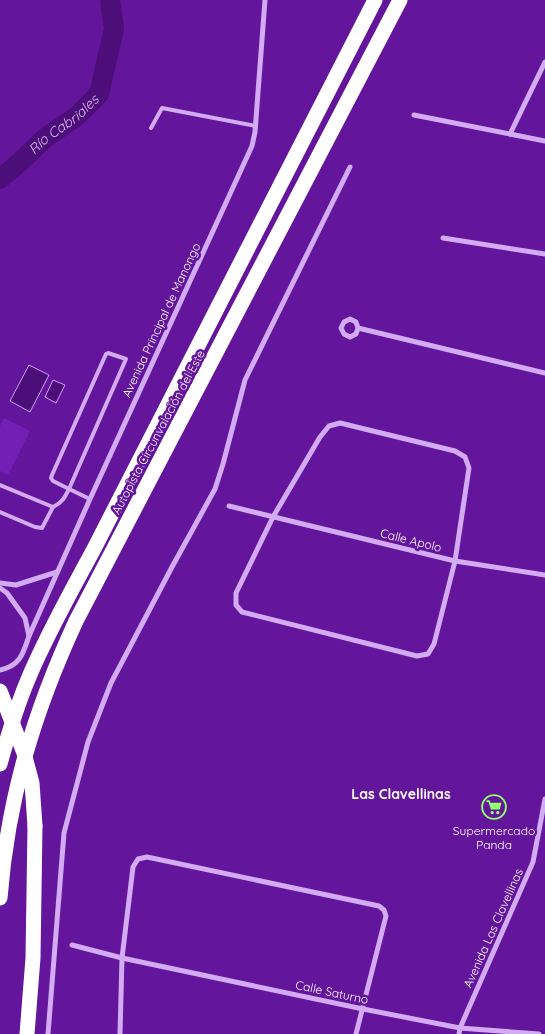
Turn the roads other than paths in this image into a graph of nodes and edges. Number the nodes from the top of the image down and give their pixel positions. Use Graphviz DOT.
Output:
graph roads {
  1 [pos="265,0"];
  2 [pos="375,0"];
  3 [pos="400,0"];
  4 [pos="545,62"];
  5 [pos="414,115"];
  6 [pos="256,126"];
  7 [pos="151,128"];
  8 [pos="510,134"];
  9 [pos="545,141"];
  10 [pos="350,167"];
  11 [pos="443,238"];
  12 [pos="545,254"];
  13 [pos="358,328"];
  14 [pos="545,373"];
  15 [pos="0,485"];
  16 [pos="69,489"];
  17 [pos="90,498"];
  18 [pos="229,506"];
  19 [pos="53,507"];
  20 [pos="0,512"];
  21 [pos="273,517"];
  22 [pos="455,560"];
  23 [pos="57,572"];
  24 [pos="545,575"];
  25 [pos="0,583"];
  26 [pos="0,588"];
  27 [pos="29,636"];
  28 [pos="0,670"];
  29 [pos="0,691"];
  30 [pos="0,764"];
  31 [pos="545,798"];
  32 [pos="0,898"];
  33 [pos="72,945"];
  34 [pos="122,958"];
  35 [pos="363,1009"];
  36 [pos="460,1028"];
  37 [pos="27,1034"];
  38 [pos="48,1034"];
  39 [pos="120,1034"];
  40 [pos="356,1034"];
  41 [pos="459,1034"];
  42 [pos="539,1034"];
  1 -- 6 [label="street, Avenida Principal de Manongo"];
  2 -- 30 [label="highway, Autopista Circunvalación del Este"];
  3 -- 32 [label="highway, Autopista Circunvalación del Este"];
  4 -- 8 [label="street"];
  5 -- 8 [label="street"];
  6 -- 7 [label="lane"];
  6 -- 17 [label="street, Avenida Principal de Manongo"];
  8 -- 9 [label="street"];
  10 -- 38 [label="street"];
  11 -- 12 [label="street"];
  13 -- 14 [label="street"];
  15 -- 19 [label="lane"];
  16 -- 16 [label="lane"];
  16 -- 17 [label="lane"];
  16 -- 19 [label="lane"];
  17 -- 23 [label="street, Avenida Principal de Manongo"];
  18 -- 21 [label="street, Calle Apolo"];
  19 -- 20 [label="lane"];
  21 -- 22 [label="street, Calle Apolo"];
  21 -- 22 [label="street"];
  21 -- 22 [label="street"];
  22 -- 24 [label="street, Calle Apolo"];
  23 -- 25 [label="street"];
  23 -- 27 [label="street, Avenida Principal de Manongo"];
  26 -- 27 [label="street"];
  27 -- 28 [label="street, Avenida Principal de Manongo"];
  29 -- 37 [label="highway, bridge"];
  31 -- 36 [label="street, Avenida Las Clavellinas"];
  33 -- 34 [label="street, Calle Saturno"];
  34 -- 35 [label="street, Calle Saturno"];
  34 -- 35 [label="street"];
  34 -- 39 [label="street"];
  35 -- 36 [label="street, Calle Saturno"];
  35 -- 40 [label="street"];
  36 -- 41 [label="street, Avenida Las Clavellinas"];
  36 -- 42 [label="street, Calle Saturno"];
}
